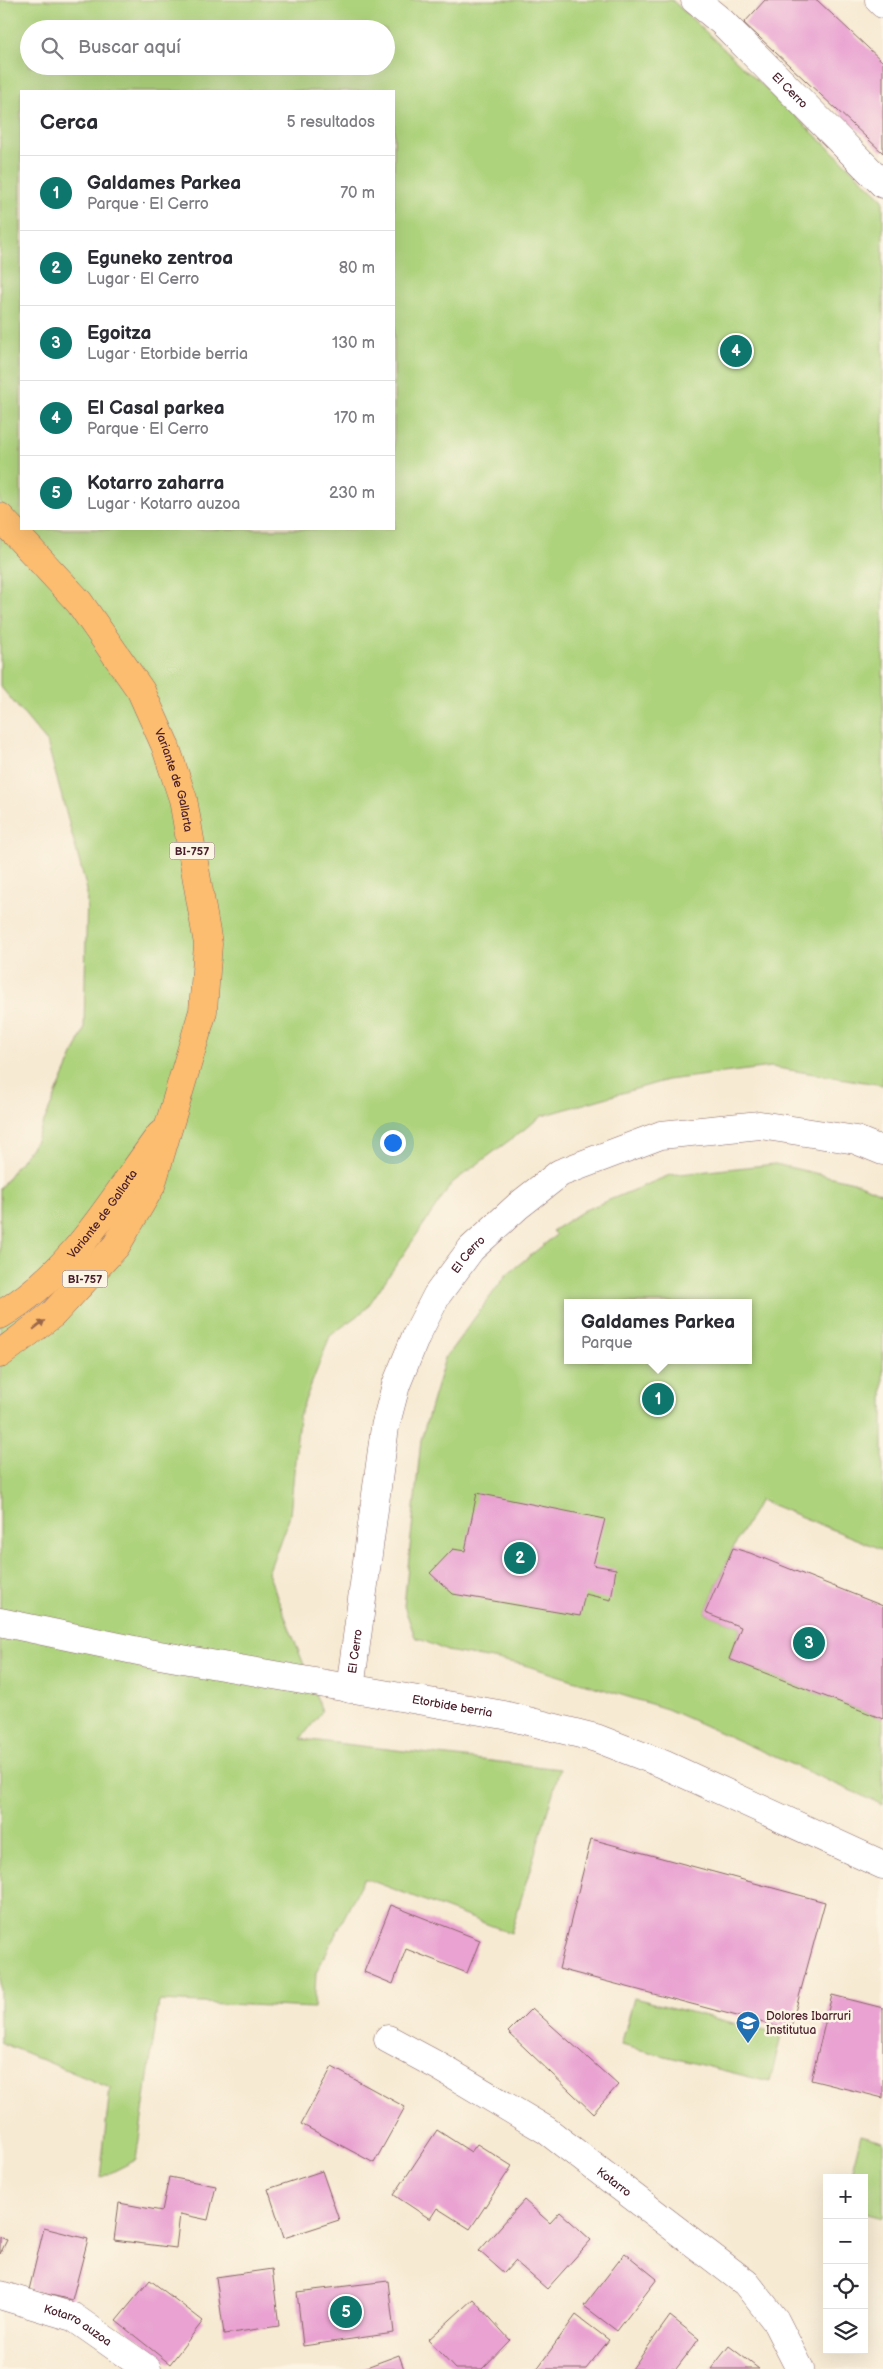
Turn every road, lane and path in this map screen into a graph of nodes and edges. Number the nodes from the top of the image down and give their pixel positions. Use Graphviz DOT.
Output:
graph roads {
  1 [pos="695,0"];
  2 [pos="879,0"];
  3 [pos="883,4"];
  4 [pos="883,184"];
  5 [pos="0,517"];
  6 [pos="170,1122"];
  7 [pos="883,1151"];
  8 [pos="0,1314"];
  9 [pos="0,1354"];
  10 [pos="0,1622"];
  11 [pos="350,1689"];
  12 [pos="883,1865"];
  13 [pos="388,2039"];
  14 [pos="0,2295"];
  15 [pos="147,2369"];
  16 [pos="800,2369"];
  1 -- 4 [label="street, El Cerro"];
  2 -- 3 [label="street"];
  5 -- 6 [label="main road, Variante de Gallarta / BI-757"];
  6 -- 8 [label="main road, Variante de Gallarta / BI-757"];
  9 -- 6 [label="main road, Variante de Gallarta / BI-757, one-way"];
  7 -- 11 [label="street, El Cerro"];
  10 -- 11 [label="street, Etorbide berria"];
  11 -- 12 [label="street, Etorbide berria"];
  13 -- 16 [label="street, Kotarro"];
  14 -- 15 [label="street, Kotarro auzoa"];
}
